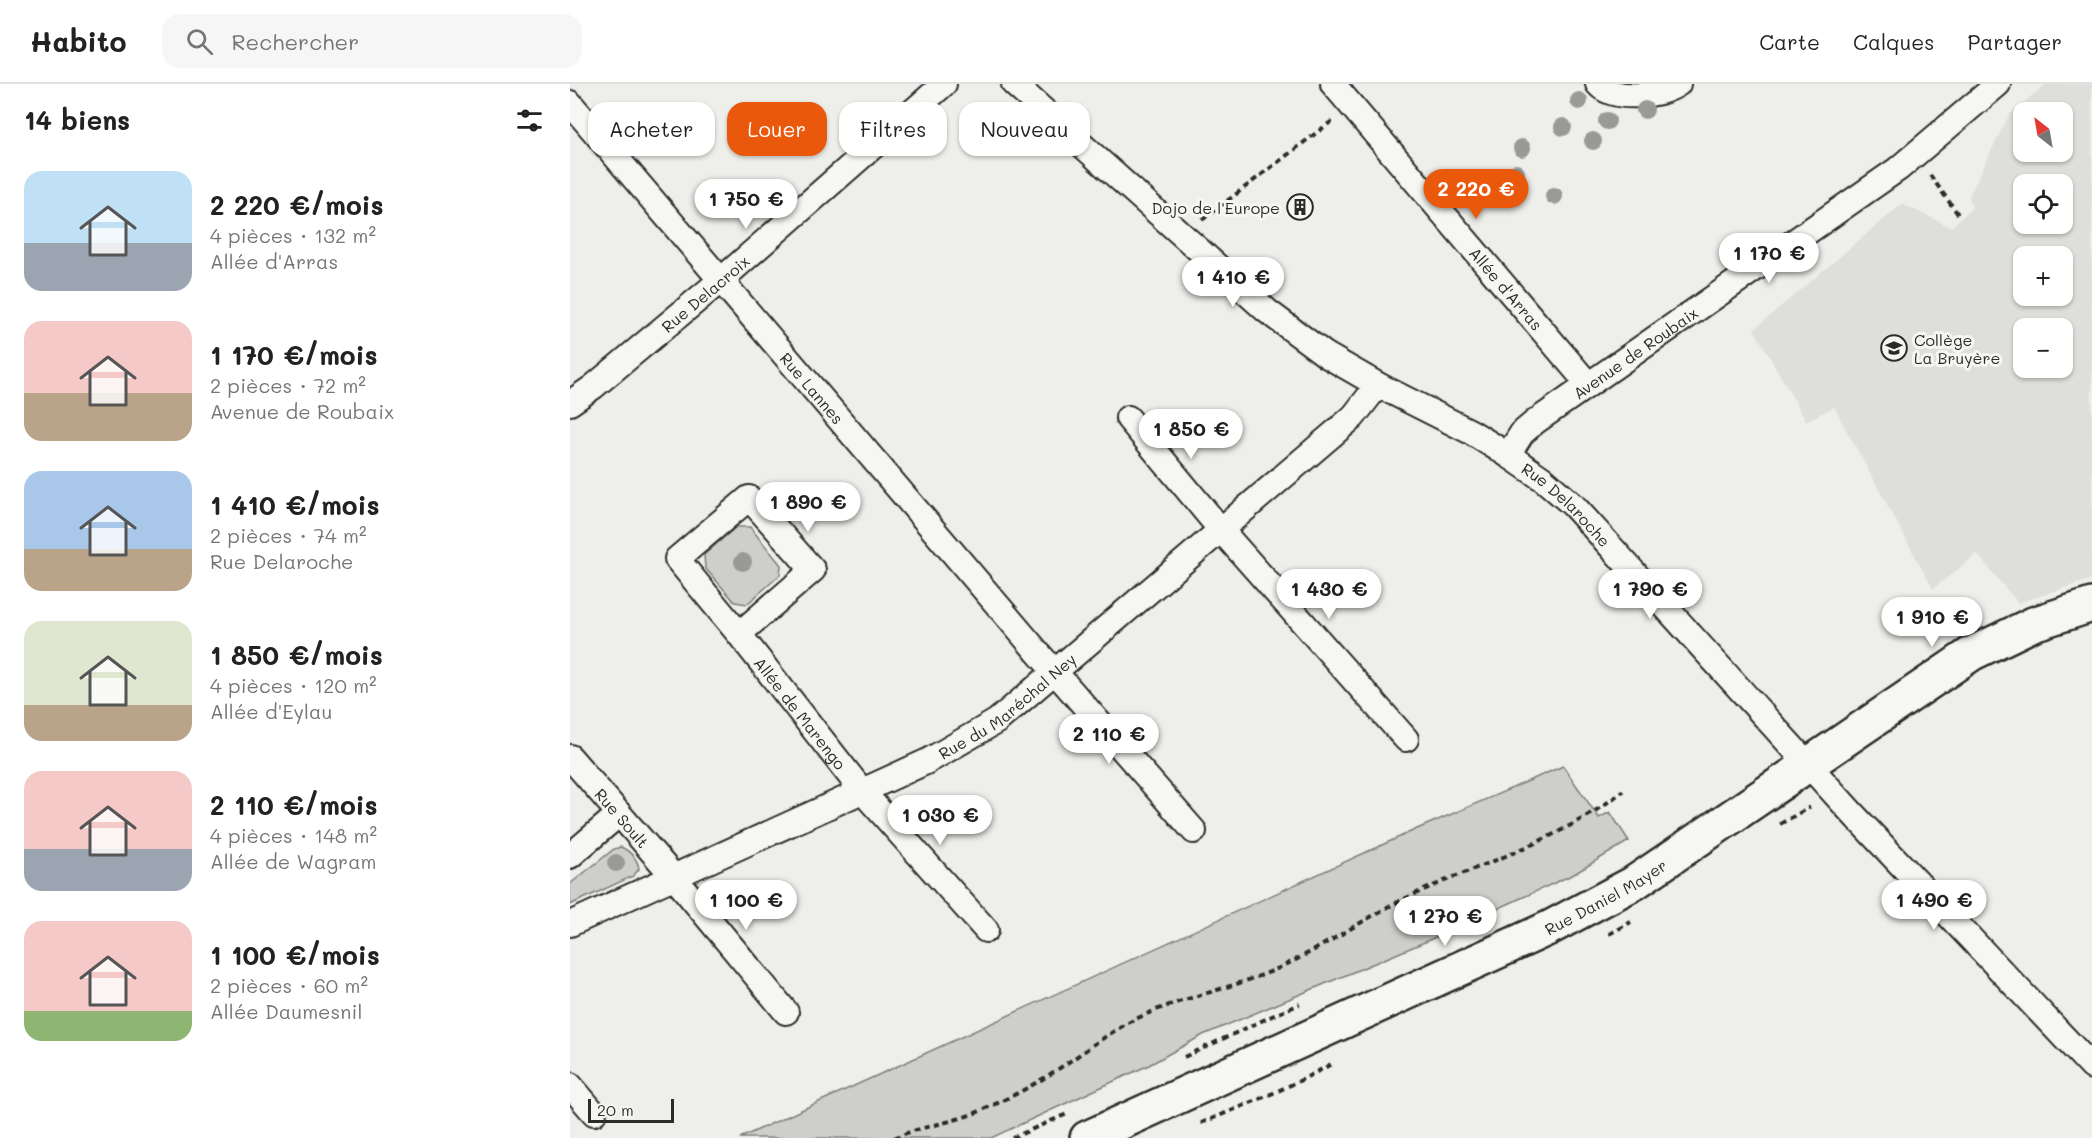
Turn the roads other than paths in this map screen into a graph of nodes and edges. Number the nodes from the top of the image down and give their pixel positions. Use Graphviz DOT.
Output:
graph roads {
  1 [pos="944,84"];
  2 [pos="1014,84"];
  3 [pos="1333,84"];
  4 [pos="1598,84"];
  5 [pos="1678,84"];
  6 [pos="1998,84"];
  7 [pos="1640,89"];
  8 [pos="570,103"];
  9 [pos="721,280"];
  10 [pos="1588,384"];
  11 [pos="1378,385"];
  12 [pos="570,403"];
  13 [pos="1128,418"];
  14 [pos="1508,455"];
  15 [pos="1221,530"];
  16 [pos="2092,605"];
  17 [pos="739,634"];
  18 [pos="1055,671"];
  19 [pos="1406,739"];
  20 [pos="570,757"];
  21 [pos="1808,765"];
  22 [pos="862,791"];
  23 [pos="619,814"];
  24 [pos="1194,831"];
  25 [pos="570,856"];
  26 [pos="674,877"];
  27 [pos="570,924"];
  28 [pos="986,930"];
  29 [pos="786,1012"];
  30 [pos="2092,1067"];
  31 [pos="570,1085"];
  32 [pos="594,1113"];
  33 [pos="1082,1124"];
  1 -- 9 [label="street, Rue Delacroix"];
  2 -- 11 [label="street, Rue Delaroche"];
  3 -- 10 [label="street, Allée d'Arras"];
  4 -- 7 [label="street"];
  5 -- 7 [label="street"];
  6 -- 10 [label="street, Avenue de Roubaix"];
  8 -- 9 [label="street, Rue Lannes"];
  9 -- 12 [label="street, Rue Delacroix"];
  9 -- 18 [label="street, Rue Lannes"];
  10 -- 14 [label="street, Avenue de Roubaix"];
  11 -- 14 [label="street, Rue Delaroche"];
  11 -- 15 [label="street, Rue du Maréchal Ney"];
  13 -- 15 [label="street"];
  14 -- 21 [label="street, Rue Delaroche"];
  15 -- 18 [label="street, Rue du Maréchal Ney"];
  15 -- 19 [label="street"];
  16 -- 21 [label="main road, Rue Daniel Mayer"];
  17 -- 17 [label="street, Allée de Marengo"];
  17 -- 22 [label="street, Allée de Marengo"];
  18 -- 22 [label="street, Rue du Maréchal Ney"];
  18 -- 24 [label="street, Rue Lannes"];
  20 -- 23 [label="street, Rue Soult"];
  21 -- 30 [label="street, Rue Delaroche"];
  21 -- 33 [label="main road, Rue Daniel Mayer"];
  22 -- 26 [label="street, Rue du Maréchal Ney"];
  22 -- 28 [label="street, Allée de Marengo"];
  23 -- 25 [label="street"];
  23 -- 26 [label="street, Rue Soult"];
  26 -- 27 [label="street, Rue du Maréchal Ney"];
  26 -- 29 [label="street, Rue Soult"];
  31 -- 32 [label="street"];
}
